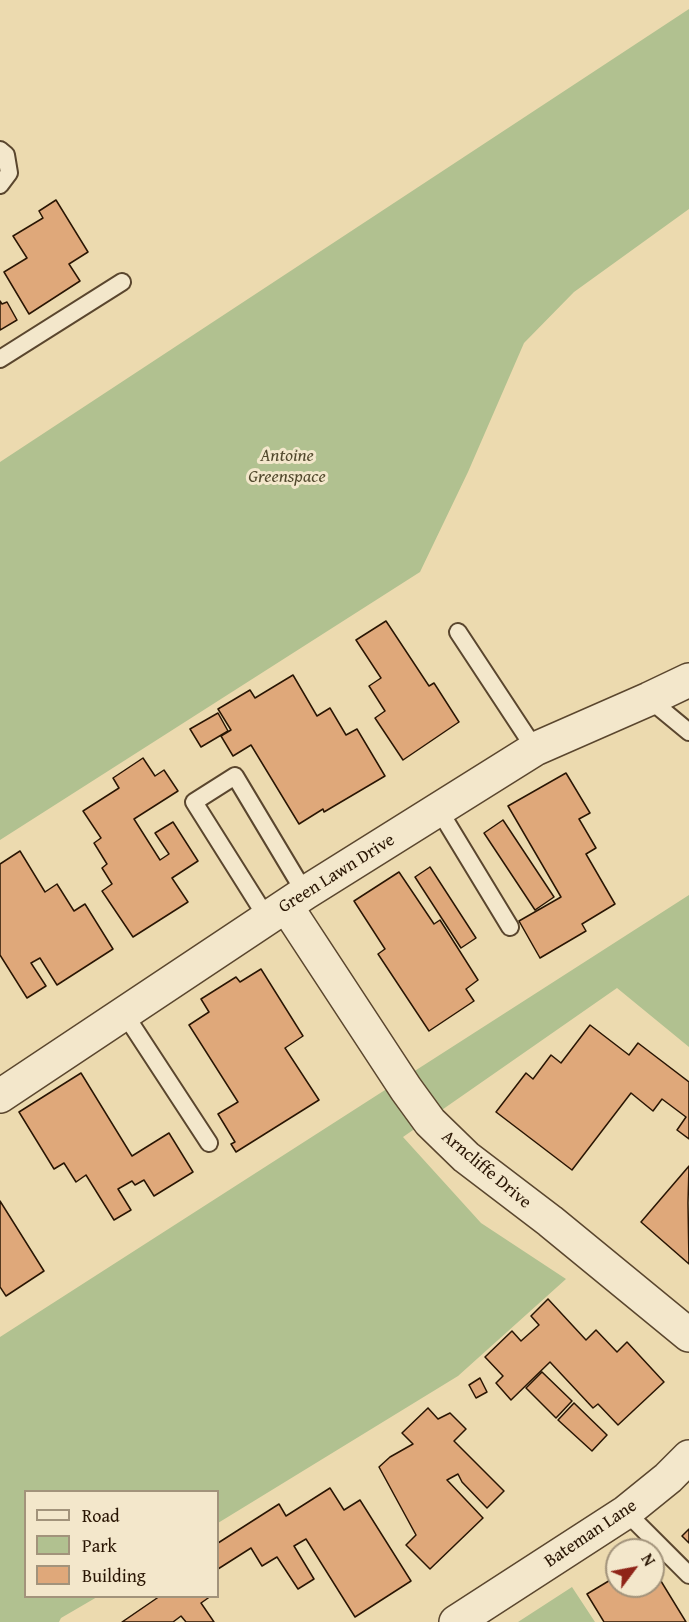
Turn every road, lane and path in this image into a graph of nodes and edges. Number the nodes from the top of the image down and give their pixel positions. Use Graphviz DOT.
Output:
graph roads {
  1 [pos="0,150"];
  2 [pos="0,185"];
  3 [pos="122,282"];
  4 [pos="0,359"];
  5 [pos="458,632"];
  6 [pos="689,680"];
  7 [pos="649,699"];
  8 [pos="689,732"];
  9 [pos="535,749"];
  10 [pos="439,810"];
  11 [pos="286,906"];
  12 [pos="510,927"];
  13 [pos="124,1013"];
  14 [pos="0,1096"];
  15 [pos="209,1143"];
  16 [pos="689,1335"];
  17 [pos="689,1457"];
  18 [pos="626,1512"];
  19 [pos="689,1575"];
  20 [pos="456,1622"];
  1 -- 2 [label="lane"];
  3 -- 4 [label="lane"];
  5 -- 9 [label="lane"];
  6 -- 7 [label="street, Green Lawn Drive"];
  7 -- 8 [label="lane"];
  7 -- 9 [label="street, Green Lawn Drive"];
  9 -- 10 [label="street, Green Lawn Drive"];
  10 -- 11 [label="street, Green Lawn Drive"];
  10 -- 12 [label="lane"];
  11 -- 11 [label="lane"];
  11 -- 13 [label="street, Green Lawn Drive"];
  11 -- 16 [label="street, Arncliffe Drive"];
  13 -- 14 [label="street, Green Lawn Drive"];
  13 -- 15 [label="lane"];
  17 -- 18 [label="street, Bateman Lane"];
  18 -- 19 [label="lane"];
  18 -- 20 [label="street, Bateman Lane"];
}
